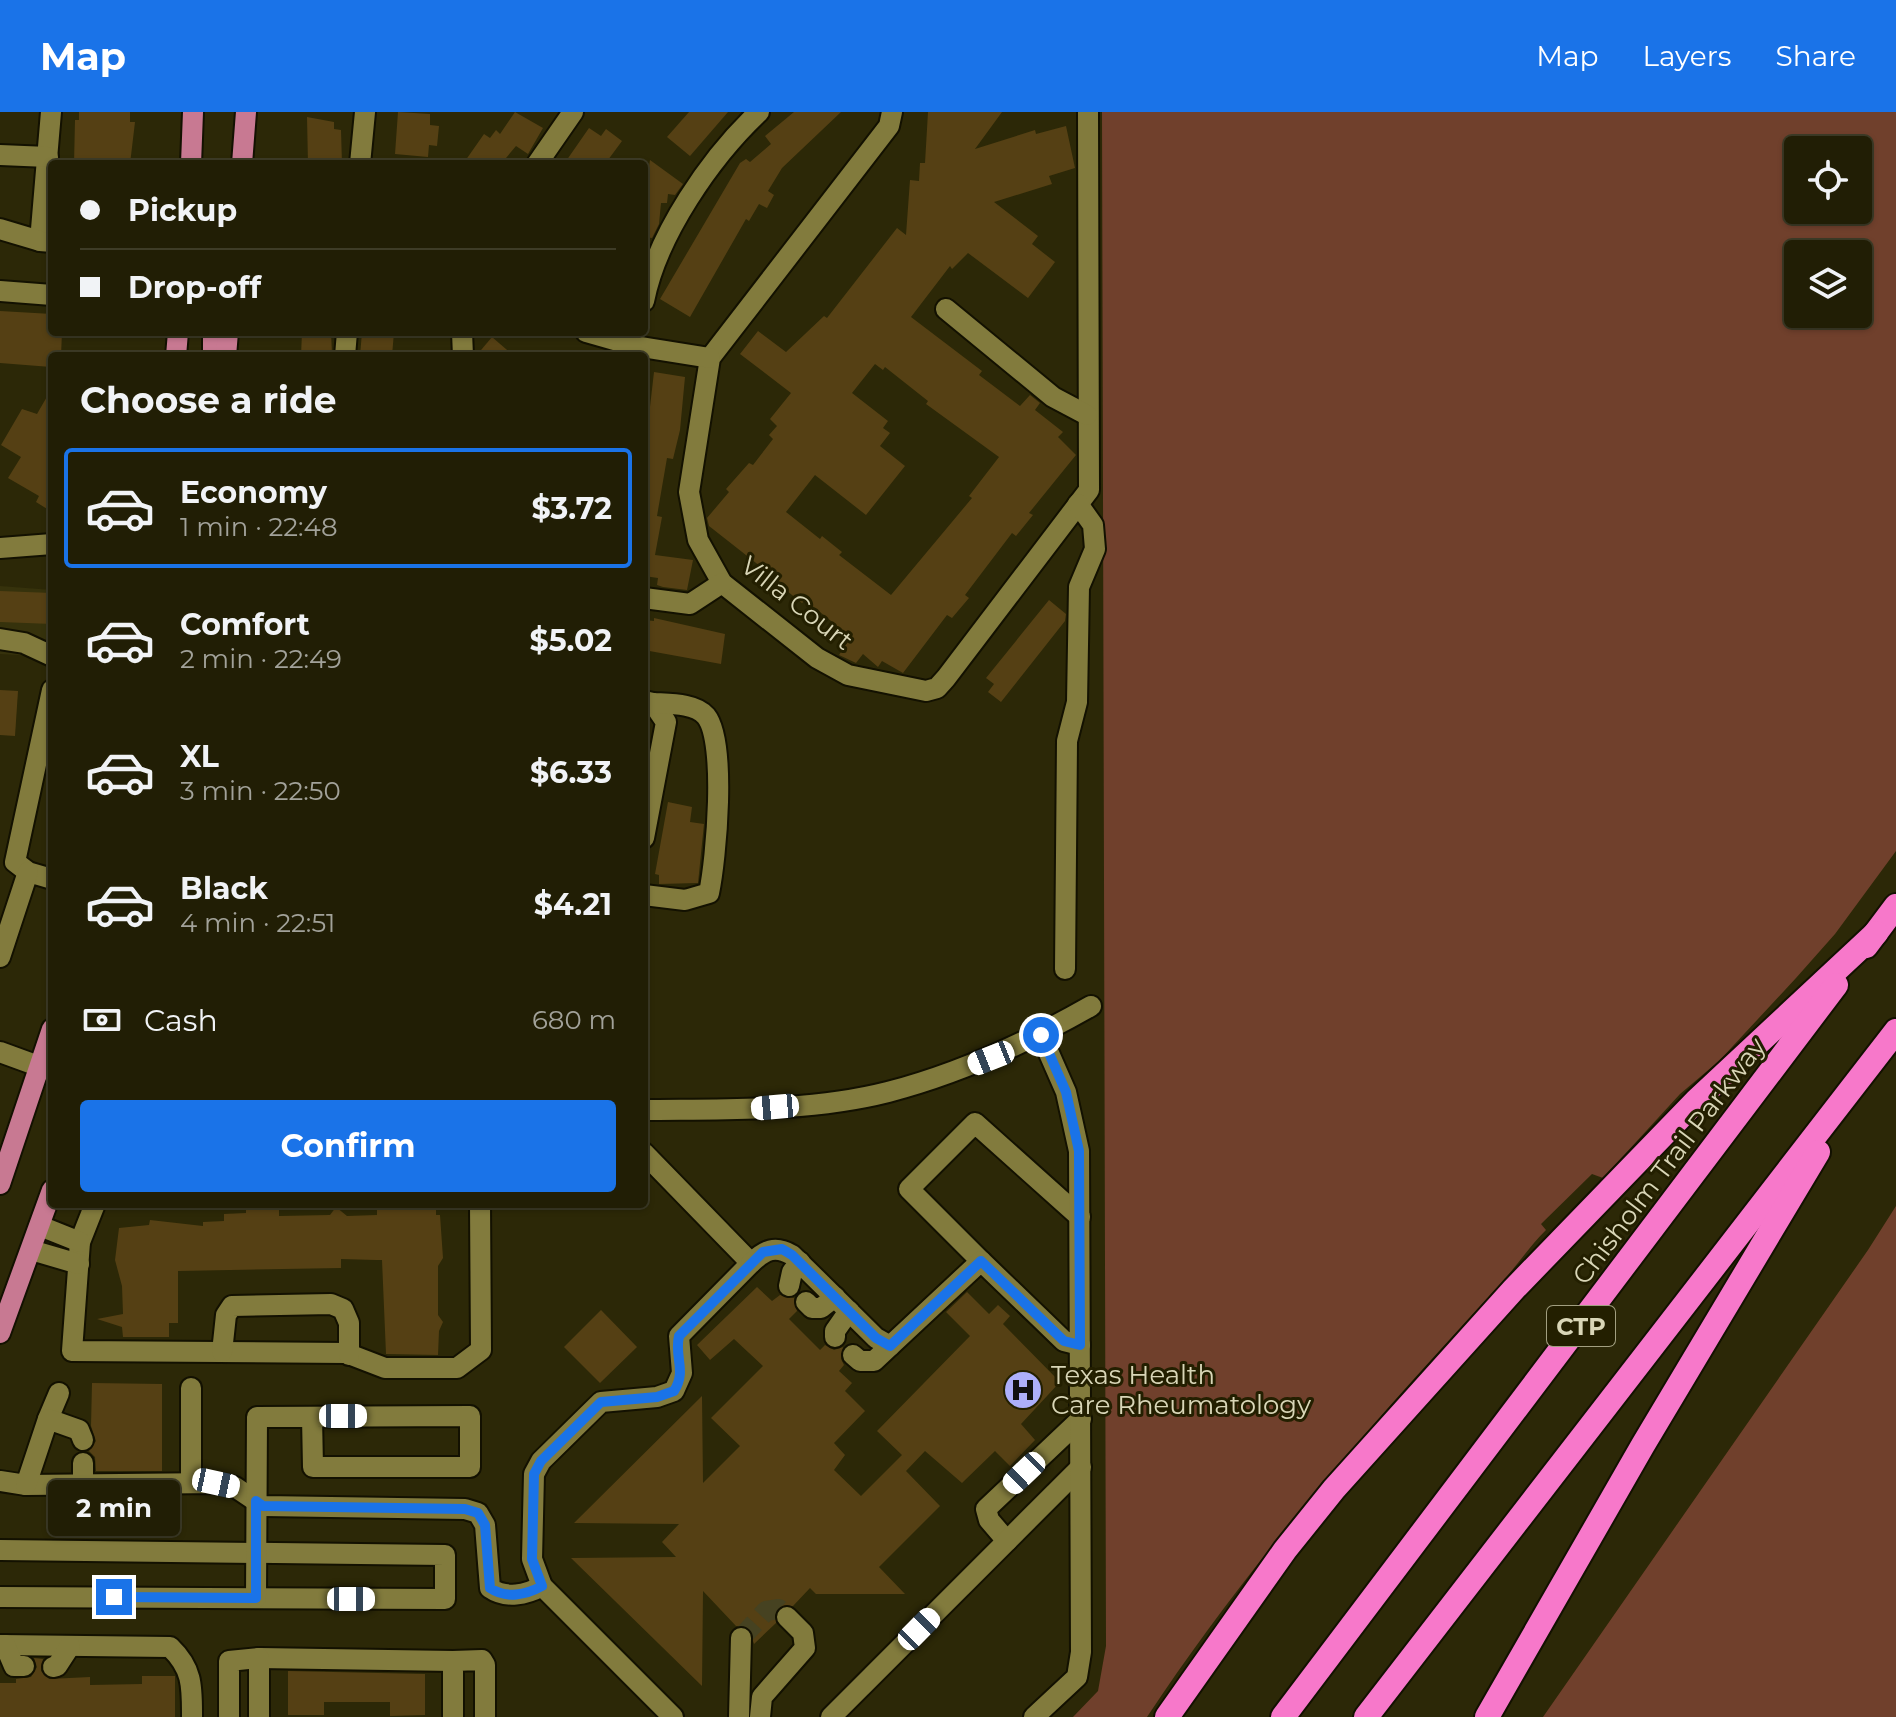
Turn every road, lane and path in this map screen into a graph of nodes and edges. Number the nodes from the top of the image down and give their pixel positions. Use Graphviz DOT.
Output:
graph roads {
  1 [pos="51,112"];
  2 [pos="193,112"];
  3 [pos="246,112"];
  4 [pos="365,112"];
  5 [pos="573,112"];
  6 [pos="759,112"];
  7 [pos="892,112"];
  8 [pos="1088,112"];
  9 [pos="0,155"];
  10 [pos="48,157"];
  11 [pos="191,160"];
  12 [pos="242,160"];
  13 [pos="360,160"];
  14 [pos="540,160"];
  15 [pos="0,229"];
  16 [pos="46,241"];
  17 [pos="648,281"];
  18 [pos="0,291"];
  19 [pos="48,295"];
  20 [pos="946,309"];
  21 [pos="601,336"];
  22 [pos="636,345"];
  23 [pos="710,358"];
  24 [pos="1087,415"];
  25 [pos="1078,504"];
  26 [pos="48,545"];
  27 [pos="0,551"];
  28 [pos="48,557"];
  29 [pos="722,583"];
  30 [pos="648,599"];
  31 [pos="0,639"];
  32 [pos="48,654"];
  33 [pos="649,702"];
  34 [pos="48,708"];
  35 [pos="648,817"];
  36 [pos="14,864"];
  37 [pos="48,877"];
  38 [pos="648,895"];
  39 [pos="1896,906"];
  40 [pos="1876,933"];
  41 [pos="0,957"];
  42 [pos="1065,969"];
  43 [pos="1091,1006"];
  44 [pos="1896,1031"];
  45 [pos="1041,1035"];
  46 [pos="0,1052"];
  47 [pos="1873,1060"];
  48 [pos="47,1070"];
  49 [pos="648,1110"];
  50 [pos="648,1157"];
  51 [pos="0,1184"];
  52 [pos="48,1202"];
  53 [pos="93,1208"];
  54 [pos="480,1208"];
  55 [pos="1080,1217"];
  56 [pos="40,1226"];
  57 [pos="80,1242"];
  58 [pos="31,1250"];
  59 [pos="981,1261"];
  60 [pos="800,1262"];
  61 [pos="751,1263"];
  62 [pos="79,1264"];
  63 [pos="789,1286"];
  64 [pos="806,1302"];
  65 [pos="842,1304"];
  66 [pos="0,1333"];
  67 [pos="835,1337"];
  68 [pos="1080,1345"];
  69 [pos="890,1346"];
  70 [pos="222,1352"];
  71 [pos="349,1355"];
  72 [pos="853,1355"];
  73 [pos="191,1388"];
  74 [pos="59,1393"];
  75 [pos="312,1417"];
  76 [pos="48,1419"];
  77 [pos="1081,1419"];
  78 [pos="83,1440"];
  79 [pos="1081,1467"];
  80 [pos="0,1481"];
  81 [pos="191,1482"];
  82 [pos="26,1485"];
  83 [pos="256,1501"];
  84 [pos="1007,1541"];
  85 [pos="0,1550"];
  86 [pos="256,1552"];
  87 [pos="542,1586"];
  88 [pos="0,1597"];
  89 [pos="256,1598"];
  90 [pos="787,1617"];
  91 [pos="741,1638"];
  92 [pos="3,1645"];
  93 [pos="70,1646"];
  94 [pos="259,1658"];
  95 [pos="453,1661"];
  96 [pos="24,1666"];
  97 [pos="53,1667"];
  98 [pos="833,1716"];
  99 [pos="192,1717"];
  100 [pos="229,1717"];
  101 [pos="259,1717"];
  102 [pos="453,1717"];
  103 [pos="485,1717"];
  104 [pos="673,1717"];
  105 [pos="739,1717"];
  106 [pos="760,1717"];
  107 [pos="1034,1717"];
  108 [pos="1167,1717"];
  109 [pos="1283,1717"];
  110 [pos="1366,1717"];
  111 [pos="1487,1717"];
  1 -- 10 [label="street"];
  2 -- 11 [label="main road"];
  3 -- 12 [label="main road"];
  4 -- 13 [label="street"];
  5 -- 14 [label="street"];
  6 -- 17 [label="street"];
  7 -- 23 [label="street, Villa Court"];
  8 -- 24 [label="street, Villa Court"];
  9 -- 10 [label="street"];
  10 -- 16 [label="street"];
  15 -- 16 [label="street"];
  18 -- 19 [label="street"];
  20 -- 24 [label="street"];
  21 -- 22 [label="street"];
  22 -- 23 [label="street"];
  23 -- 29 [label="street, Villa Court"];
  24 -- 25 [label="street, Villa Court"];
  25 -- 29 [label="street, Villa Court"];
  25 -- 42 [label="street"];
  26 -- 27 [label="street"];
  27 -- 28 [label="street"];
  29 -- 30 [label="street"];
  31 -- 32 [label="street"];
  33 -- 35 [label="street"];
  33 -- 38 [label="street"];
  34 -- 36 [label="street"];
  36 -- 37 [label="street"];
  36 -- 41 [label="street"];
  39 -- 40 [label="highway, Chisholm Trail Parkway / CTP"];
  40 -- 108 [label="highway"];
  40 -- 109 [label="highway, Chisholm Trail Parkway / CTP"];
  43 -- 45 [label="street"];
  44 -- 47 [label="highway, CTP"];
  45 -- 49 [label="street"];
  45 -- 55 [label="street"];
  46 -- 48 [label="street"];
  47 -- 110 [label="highway, CTP"];
  47 -- 111 [label="highway"];
  48 -- 51 [label="main road"];
  50 -- 61 [label="street"];
  52 -- 56 [label="main road"];
  53 -- 57 [label="street"];
  54 -- 71 [label="street"];
  55 -- 59 [label="street"];
  55 -- 68 [label="street"];
  56 -- 57 [label="street"];
  56 -- 58 [label="main road"];
  57 -- 62 [label="street"];
  58 -- 62 [label="street"];
  58 -- 66 [label="main road"];
  59 -- 68 [label="street"];
  59 -- 69 [label="street"];
  60 -- 61 [label="street"];
  60 -- 63 [label="street"];
  60 -- 65 [label="street"];
  61 -- 87 [label="street"];
  62 -- 70 [label="street"];
  64 -- 65 [label="street"];
  65 -- 67 [label="street"];
  65 -- 69 [label="street"];
  68 -- 77 [label="street"];
  69 -- 72 [label="street"];
  70 -- 71 [label="street"];
  70 -- 71 [label="street"];
  73 -- 81 [label="street"];
  74 -- 76 [label="street"];
  75 -- 75 [label="street"];
  75 -- 83 [label="street"];
  76 -- 78 [label="street"];
  76 -- 82 [label="street"];
  77 -- 79 [label="street"];
  77 -- 84 [label="street"];
  79 -- 84 [label="street"];
  79 -- 107 [label="street"];
  80 -- 82 [label="street"];
  81 -- 82 [label="street"];
  81 -- 83 [label="street"];
  83 -- 86 [label="street"];
  83 -- 87 [label="street"];
  84 -- 98 [label="street"];
  85 -- 86 [label="street"];
  86 -- 89 [label="street"];
  86 -- 89 [label="street"];
  87 -- 104 [label="street"];
  88 -- 89 [label="street"];
  90 -- 106 [label="street"];
  91 -- 105 [label="street"];
  92 -- 93 [label="street"];
  92 -- 96 [label="street"];
  93 -- 97 [label="street"];
  93 -- 99 [label="street"];
  94 -- 95 [label="street"];
  94 -- 100 [label="street"];
  94 -- 101 [label="street"];
  95 -- 102 [label="street"];
  95 -- 103 [label="street"];
}
